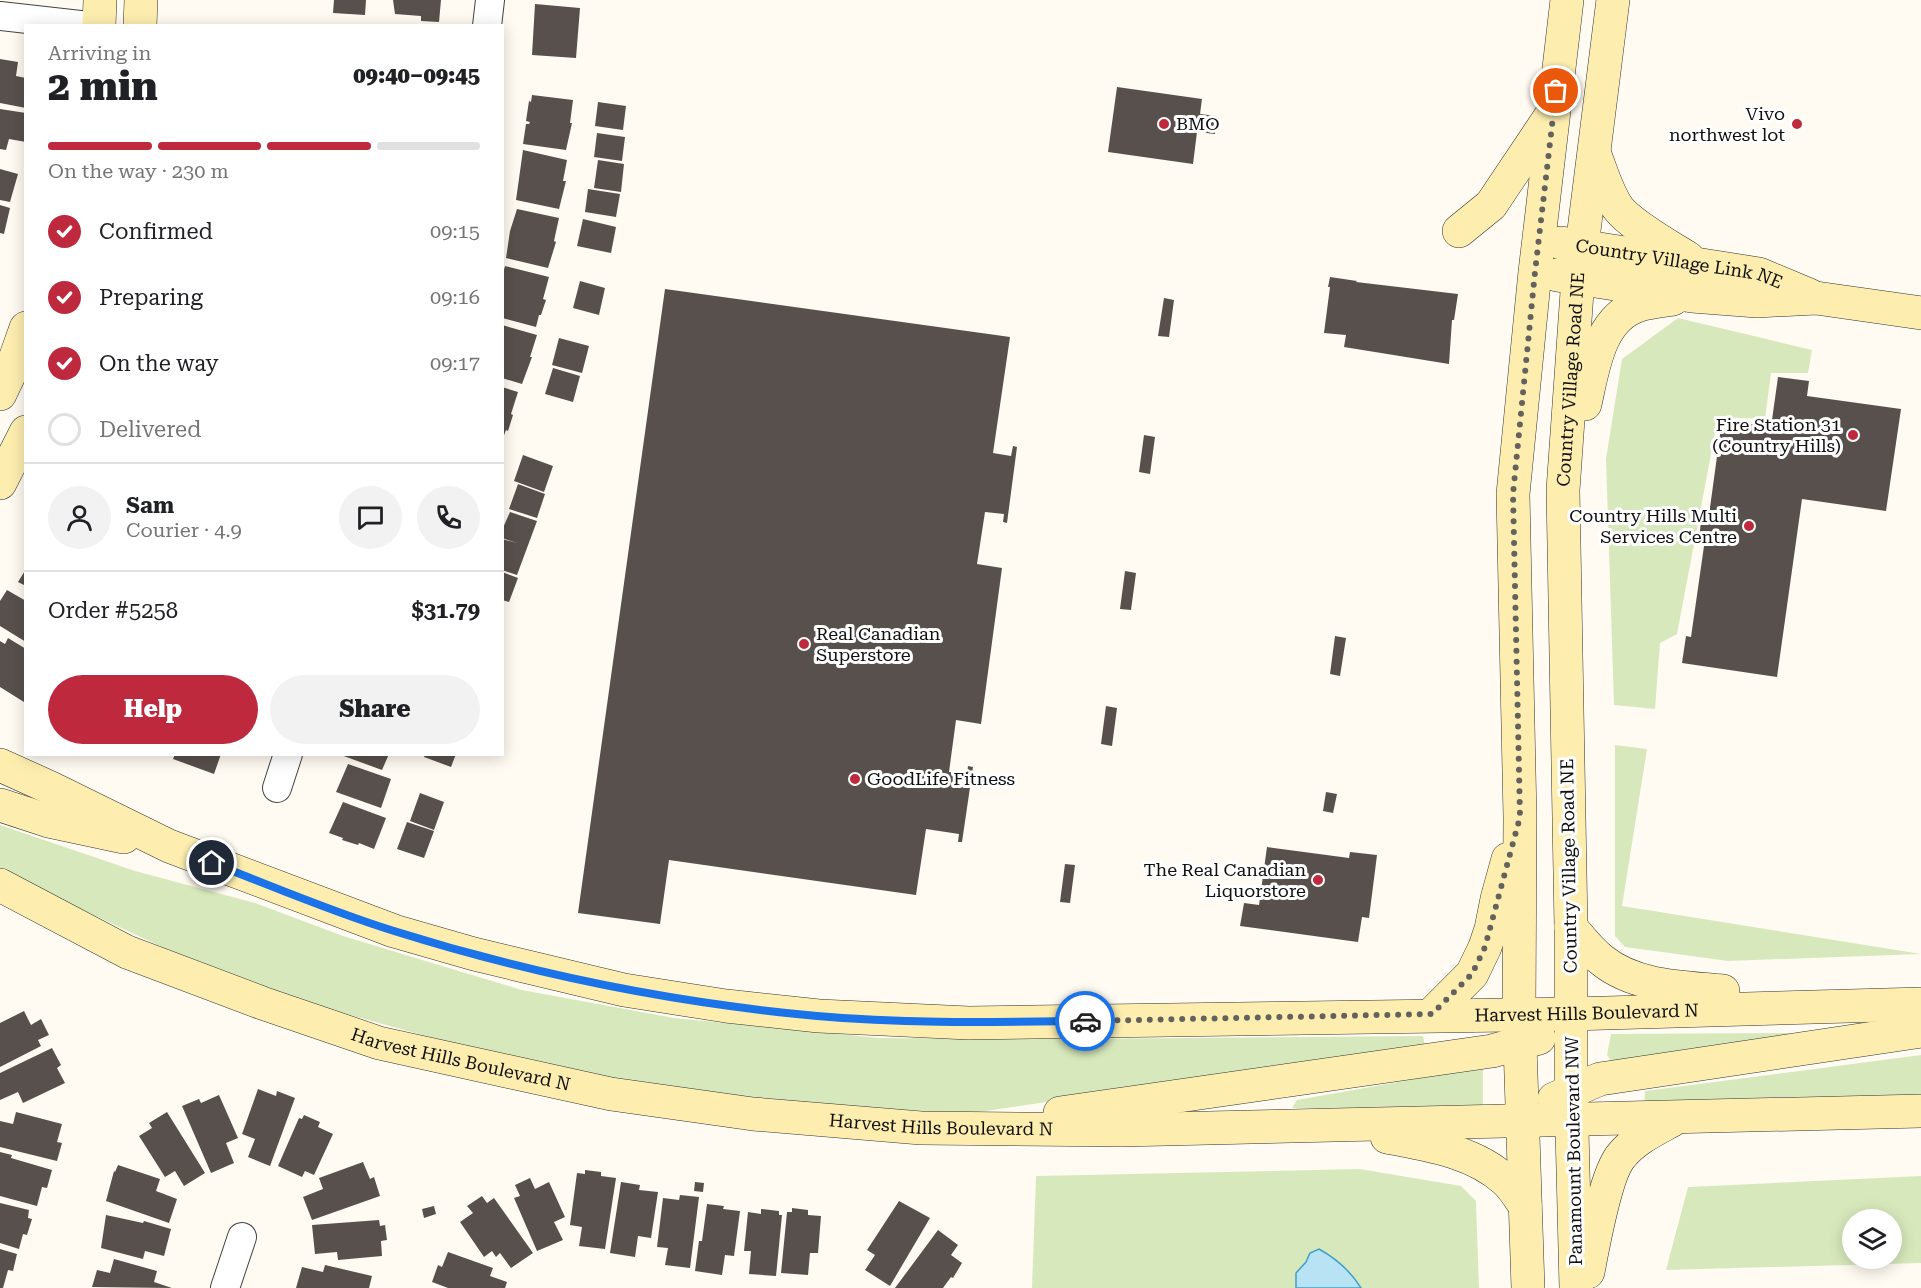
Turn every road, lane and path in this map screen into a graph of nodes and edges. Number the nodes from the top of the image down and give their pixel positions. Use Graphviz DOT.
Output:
graph roads {
  1 [pos="100,0"];
  2 [pos="141,0"];
  3 [pos="490,0"];
  4 [pos="1567,0"];
  5 [pos="1613,0"];
  6 [pos="0,16"];
  7 [pos="71,24"];
  8 [pos="99,24"];
  9 [pos="140,24"];
  10 [pos="487,24"];
  11 [pos="1553,113"];
  12 [pos="1594,152"];
  13 [pos="1459,231"];
  14 [pos="1539,240"];
  15 [pos="1582,246"];
  16 [pos="1535,272"];
  17 [pos="1578,278"];
  18 [pos="1694,280"];
  19 [pos="1921,313"];
  20 [pos="24,334"];
  21 [pos="0,394"];
  22 [pos="24,436"];
  23 [pos="0,483"];
  24 [pos="1563,490"];
  25 [pos="287,756"];
  26 [pos="2,764"];
  27 [pos="277,788"];
  28 [pos="0,805"];
  29 [pos="1520,817"];
  30 [pos="169,846"];
  31 [pos="0,885"];
  32 [pos="1570,927"];
  33 [pos="1921,1004"];
  34 [pos="1861,1005"];
  35 [pos="1432,1014"];
  36 [pos="1571,1014"];
  37 [pos="1519,1029"];
  38 [pos="1921,1031"];
  39 [pos="1572,1104"];
  40 [pos="1921,1111"];
  41 [pos="1679,1116"];
  42 [pos="1524,1120"];
  43 [pos="1321,1125"];
  44 [pos="965,1127"];
  45 [pos="1525,1206"];
  46 [pos="242,1237"];
  47 [pos="225,1288"];
  48 [pos="1528,1288"];
  49 [pos="1576,1288"];
  50 [pos="1584,1288"];
  1 -- 8 [label="main road"];
  2 -- 9 [label="main road"];
  3 -- 10 [label="street"];
  4 -- 11 [label="main road"];
  5 -- 12 [label="main road, Country Village Road NE"];
  6 -- 7 [label="street"];
  11 -- 13 [label="main road"];
  11 -- 14 [label="main road"];
  12 -- 15 [label="main road, Country Village Road NE"];
  12 -- 18 [label="main road"];
  14 -- 15 [label="main road, Country Village Link NE"];
  14 -- 16 [label="main road"];
  15 -- 17 [label="main road, Country Village Road NE"];
  15 -- 18 [label="main road, Country Village Link NE"];
  16 -- 17 [label="main road, Country Village Link NE"];
  16 -- 29 [label="main road"];
  17 -- 18 [label="main road, Country Village Link NE"];
  17 -- 24 [label="main road, Country Village Road NE"];
  18 -- 19 [label="main road, Country Village Link NE"];
  18 -- 24 [label="main road"];
  20 -- 21 [label="main road"];
  22 -- 23 [label="main road"];
  24 -- 32 [label="main road, Country Village Road NE"];
  25 -- 27 [label="street"];
  26 -- 30 [label="main road, Harvest Hills Boulevard N"];
  28 -- 30 [label="main road"];
  29 -- 35 [label="main road"];
  29 -- 37 [label="main road"];
  30 -- 35 [label="main road, Harvest Hills Boulevard N"];
  31 -- 44 [label="main road, Harvest Hills Boulevard N"];
  32 -- 34 [label="main road"];
  32 -- 36 [label="main road, Country Village Road NE"];
  33 -- 34 [label="main road, Harvest Hills Boulevard N"];
  34 -- 36 [label="main road, Harvest Hills Boulevard N"];
  35 -- 37 [label="main road, Harvest Hills Boulevard N"];
  36 -- 37 [label="main road, Harvest Hills Boulevard N"];
  36 -- 39 [label="main road, Panamount Boulevard NW"];
  37 -- 42 [label="main road"];
  37 -- 44 [label="main road"];
  38 -- 39 [label="main road"];
  39 -- 41 [label="main road, Harvest Hills Boulevard N"];
  39 -- 42 [label="main road, Harvest Hills Boulevard N"];
  39 -- 49 [label="main road, Panamount Boulevard NW"];
  40 -- 41 [label="main road, Harvest Hills Boulevard N"];
  41 -- 50 [label="main road"];
  42 -- 43 [label="main road, Harvest Hills Boulevard N"];
  42 -- 45 [label="main road"];
  43 -- 44 [label="main road, Harvest Hills Boulevard N"];
  43 -- 45 [label="main road"];
  45 -- 48 [label="main road"];
  46 -- 47 [label="street"];
}
